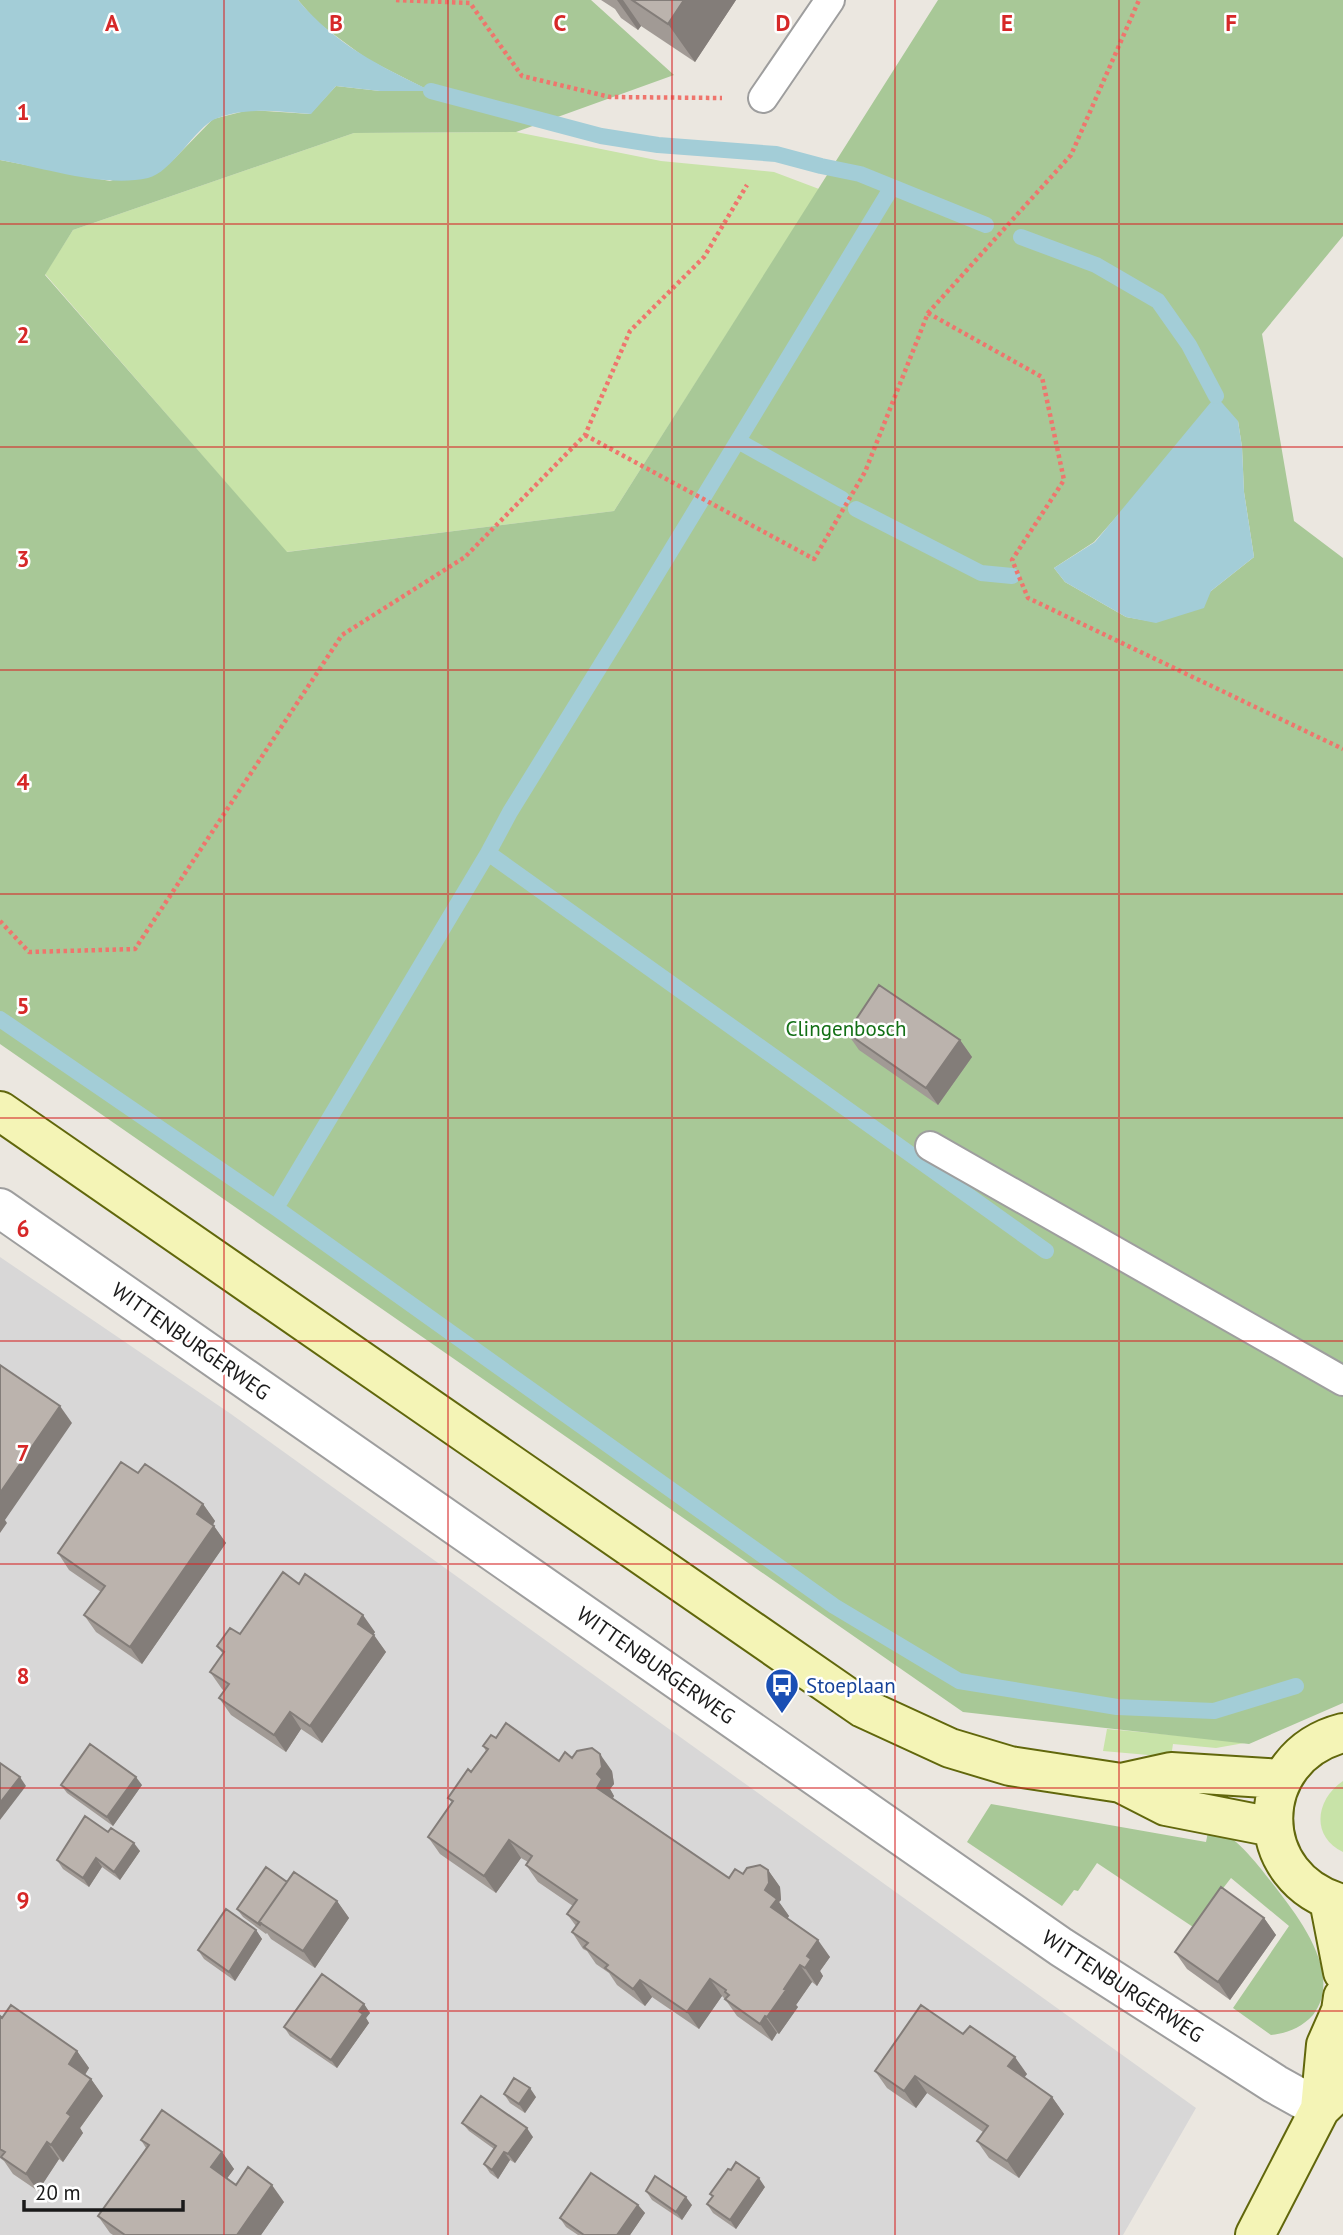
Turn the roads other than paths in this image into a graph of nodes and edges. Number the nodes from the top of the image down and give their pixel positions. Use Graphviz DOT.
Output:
graph roads {
  1 [pos="830,0"];
  2 [pos="763,98"];
  3 [pos="0,1111"];
  4 [pos="930,1146"];
  5 [pos="0,1208"];
  6 [pos="1343,1381"];
  7 [pos="1343,1733"];
  8 [pos="1282,1779"];
  9 [pos="1121,1783"];
  10 [pos="1273,1827"];
  11 [pos="1336,1902"];
  12 [pos="1343,1972"];
  13 [pos="1343,1997"];
  14 [pos="1332,2098"];
  15 [pos="1255,2235"];
  1 -- 2 [label="lane"];
  3 -- 9 [label="street"];
  4 -- 6 [label="lane"];
  5 -- 14 [label="street, WITTENBURGERWEG"];
  7 -- 8 [label="street"];
  8 -- 9 [label="street"];
  8 -- 10 [label="street"];
  9 -- 10 [label="street"];
  10 -- 11 [label="street"];
  11 -- 12 [label="street"];
  13 -- 14 [label="street"];
  14 -- 15 [label="street"];
}
